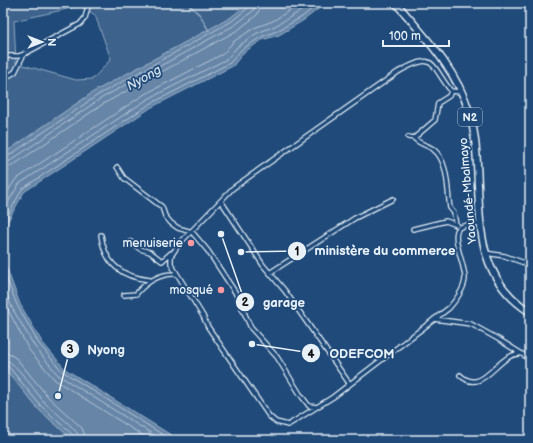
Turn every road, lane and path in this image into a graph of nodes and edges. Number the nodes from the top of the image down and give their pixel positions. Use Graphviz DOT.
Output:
graph roads {
  1 [pos="88,3"];
  2 [pos="396,3"];
  3 [pos="24,54"];
  4 [pos="3,56"];
  5 [pos="3,79"];
  6 [pos="451,90"];
  7 [pos="461,92"];
  8 [pos="408,137"];
  9 [pos="414,138"];
  10 [pos="117,167"];
  11 [pos="393,199"];
  12 [pos="221,201"];
  13 [pos="480,224"];
  14 [pos="456,225"];
  15 [pos="462,226"];
  16 [pos="413,229"];
  17 [pos="192,232"];
  18 [pos="101,235"];
  19 [pos="131,242"];
  20 [pos="174,251"];
  21 [pos="485,253"];
  22 [pos="530,265"];
  23 [pos="271,272"];
  24 [pos="177,274"];
  25 [pos="150,280"];
  26 [pos="124,295"];
  27 [pos="530,312"];
  28 [pos="434,319"];
  29 [pos="520,354"];
  30 [pos="530,359"];
  31 [pos="460,375"];
  32 [pos="348,384"];
  33 [pos="317,407"];
  1 -- 3 [label="street"];
  2 -- 7 [label="highway, Yaoundé-Mbalmayo / N2"];
  3 -- 4 [label="street"];
  3 -- 5 [label="street"];
  6 -- 7 [label="street"];
  6 -- 9 [label="street"];
  6 -- 12 [label="street"];
  7 -- 13 [label="highway, Yaoundé-Mbalmayo / N2"];
  8 -- 9 [label="street"];
  9 -- 14 [label="street"];
  10 -- 17 [label="street"];
  11 -- 23 [label="street"];
  12 -- 17 [label="street"];
  12 -- 23 [label="street"];
  13 -- 15 [label="street"];
  13 -- 21 [label="highway, Yaoundé-Mbalmayo / N2"];
  14 -- 15 [label="street"];
  14 -- 16 [label="street"];
  15 -- 28 [label="street"];
  17 -- 20 [label="street"];
  17 -- 33 [label="street"];
  18 -- 25 [label="street"];
  19 -- 20 [label="street"];
  20 -- 24 [label="street"];
  21 -- 22 [label="street"];
  21 -- 27 [label="highway, Yaoundé-Mbalmayo / N2"];
  23 -- 32 [label="street"];
  24 -- 25 [label="street"];
  24 -- 33 [label="street"];
  25 -- 26 [label="street"];
  28 -- 29 [label="street"];
  28 -- 32 [label="street"];
  29 -- 30 [label="street"];
  29 -- 31 [label="street"];
  32 -- 33 [label="street"];
}
